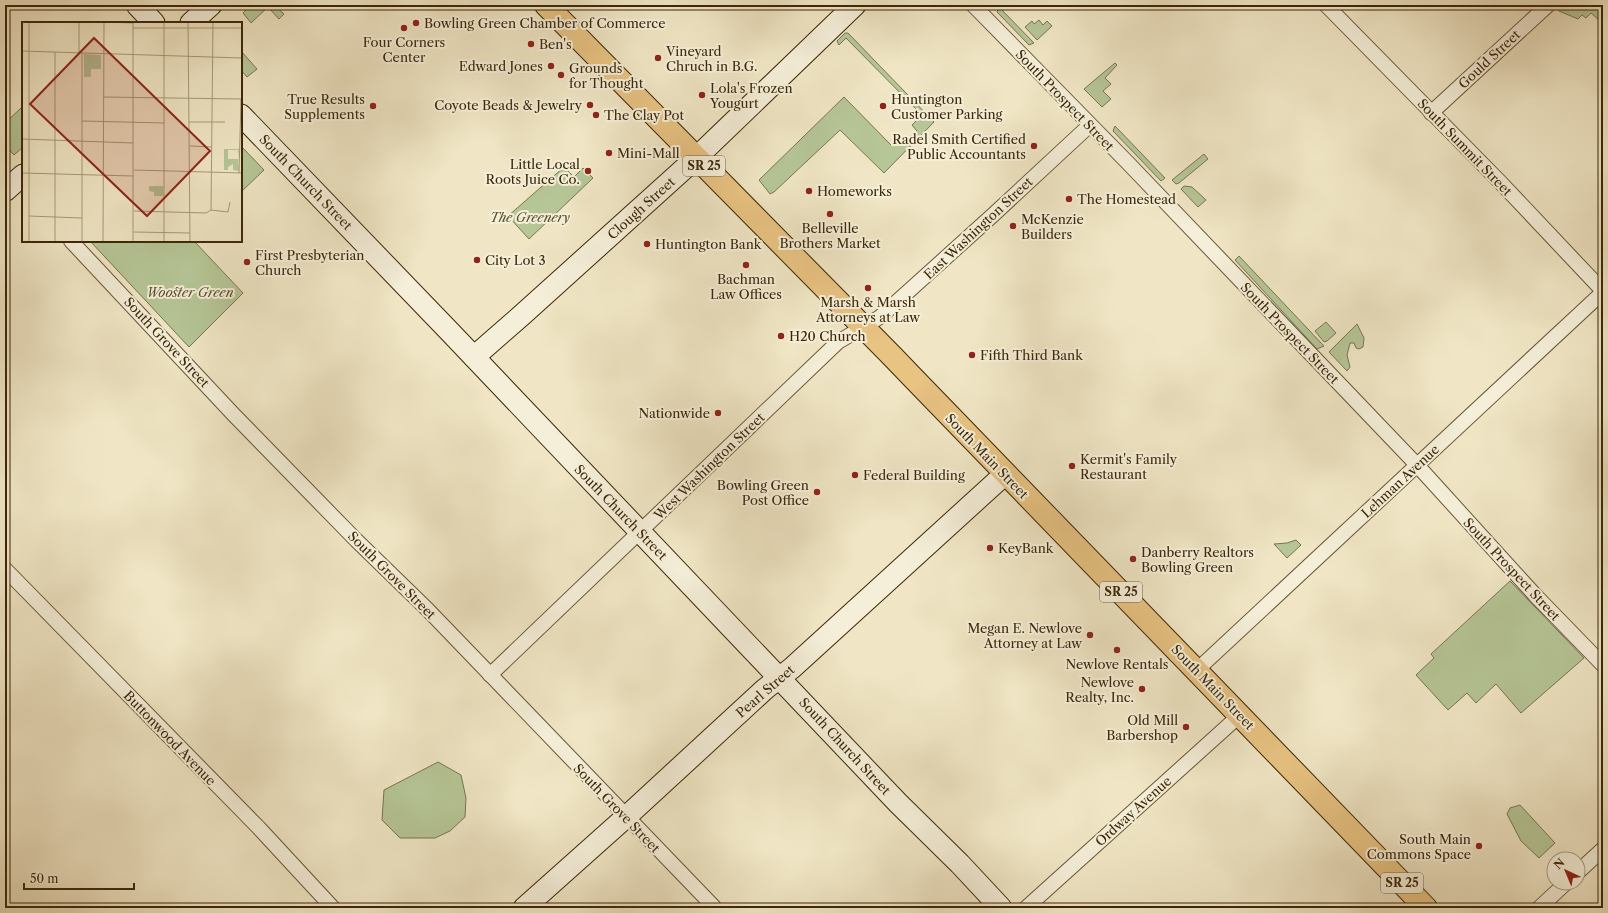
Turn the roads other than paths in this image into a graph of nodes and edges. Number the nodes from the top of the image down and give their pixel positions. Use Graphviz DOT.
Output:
graph roads {
  1 [pos="137,5"];
  2 [pos="211,5"];
  3 [pos="546,5"];
  4 [pos="855,5"];
  5 [pos="973,5"];
  6 [pos="1326,5"];
  7 [pos="1548,5"];
  8 [pos="153,22"];
  9 [pos="192,22"];
  10 [pos="1431,113"];
  11 [pos="242,116"];
  12 [pos="1090,124"];
  13 [pos="696,158"];
  14 [pos="72,242"];
  15 [pos="1603,292"];
  16 [pos="863,327"];
  17 [pos="474,357"];
  18 [pos="1417,465"];
  19 [pos="1005,474"];
  20 [pos="640,532"];
  21 [pos="5,569"];
  22 [pos="1603,665"];
  23 [pos="1197,670"];
  24 [pos="490,675"];
  25 [pos="779,677"];
  26 [pos="1240,715"];
  27 [pos="626,817"];
  28 [pos="1603,849"];
  29 [pos="1586,865"];
  30 [pos="1557,891"];
  31 [pos="334,908"];
  32 [pos="524,908"];
  33 [pos="715,908"];
  34 [pos="1001,908"];
  35 [pos="1026,908"];
  36 [pos="1426,908"];
  37 [pos="1539,908"];
  1 -- 8 [label="street"];
  2 -- 9 [label="street"];
  3 -- 13 [label="main road, South Main Street / SR 25"];
  4 -- 13 [label="street, Clough Street"];
  5 -- 12 [label="street, South Prospect Street"];
  6 -- 10 [label="street, South Summit Street"];
  7 -- 10 [label="street, Gould Street"];
  10 -- 15 [label="street, South Summit Street"];
  11 -- 17 [label="street, South Church Street"];
  12 -- 16 [label="street, East Washington Street"];
  12 -- 18 [label="street, South Prospect Street"];
  13 -- 16 [label="main road, South Main Street / SR 25"];
  13 -- 17 [label="street, Clough Street"];
  14 -- 24 [label="street, South Grove Street"];
  15 -- 18 [label="street, Lehman Avenue"];
  16 -- 19 [label="main road, South Main Street / SR 25"];
  16 -- 20 [label="street, West Washington Street"];
  17 -- 20 [label="street, South Church Street"];
  18 -- 22 [label="street, South Prospect Street"];
  18 -- 23 [label="street, Lehman Avenue"];
  19 -- 23 [label="main road, South Main Street / SR 25"];
  19 -- 25 [label="street, Pearl Street"];
  20 -- 24 [label="street, West Washington Street"];
  20 -- 25 [label="street, South Church Street"];
  21 -- 31 [label="street, Buttonwood Avenue"];
  23 -- 26 [label="main road, South Main Street / SR 25"];
  24 -- 27 [label="street, South Grove Street"];
  25 -- 27 [label="street, Pearl Street"];
  25 -- 34 [label="street, South Church Street"];
  26 -- 35 [label="street, Ordway Avenue"];
  26 -- 36 [label="main road, South Main Street / SR 25"];
  27 -- 32 [label="street, Pearl Street"];
  27 -- 33 [label="street, South Grove Street"];
  28 -- 29 [label="street"];
  30 -- 37 [label="street"];
}
